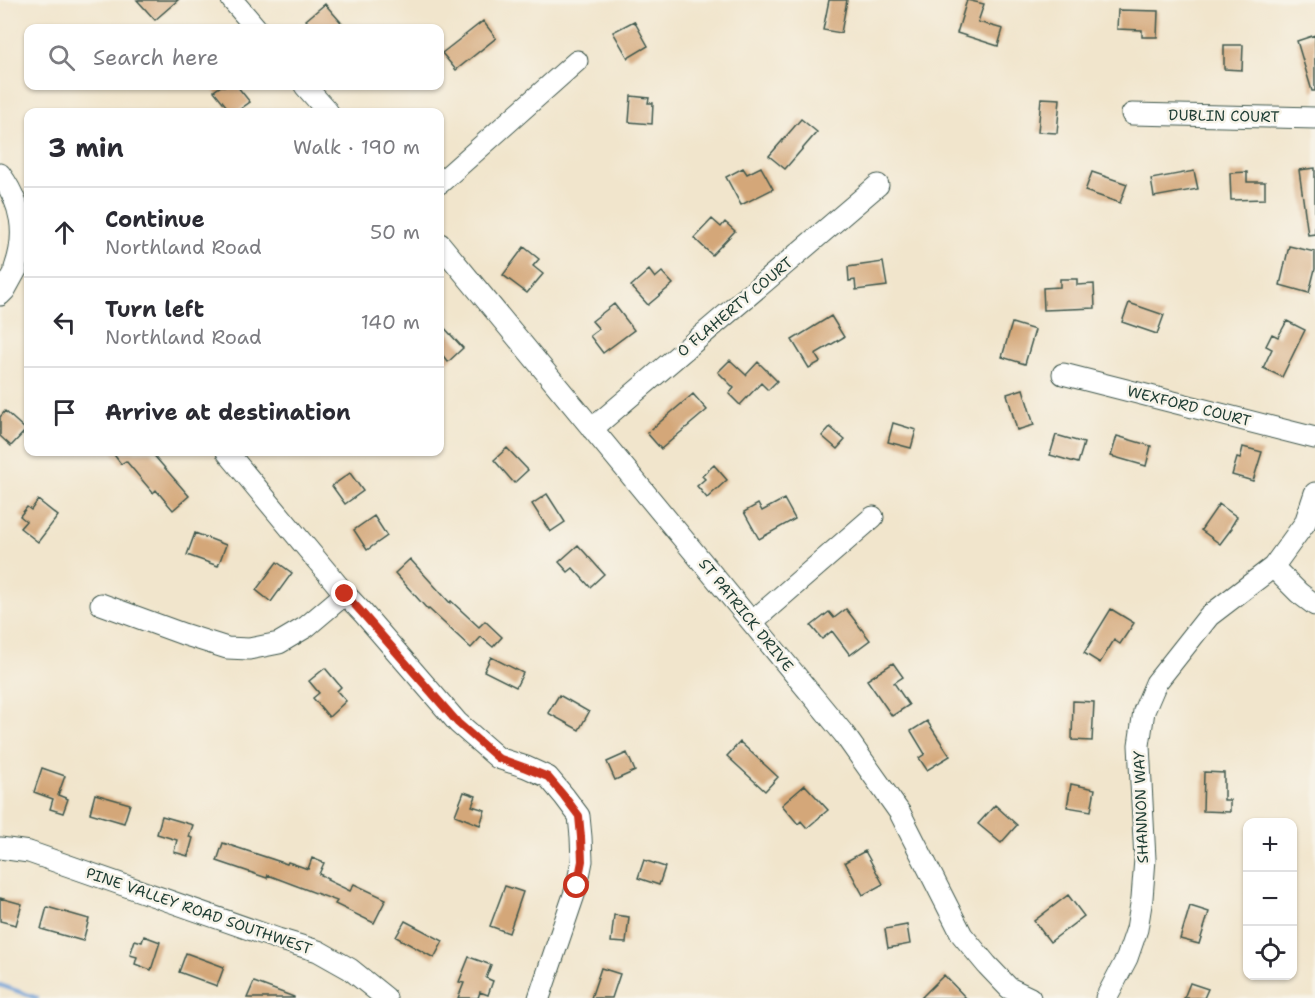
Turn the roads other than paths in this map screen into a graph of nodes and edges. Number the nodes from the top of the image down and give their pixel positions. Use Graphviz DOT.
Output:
graph roads {
  1 [pos="232,0"];
  2 [pos="253,24"];
  3 [pos="577,61"];
  4 [pos="309,90"];
  5 [pos="324,108"];
  6 [pos="1132,114"];
  7 [pos="1315,118"];
  8 [pos="0,174"];
  9 [pos="444,179"];
  10 [pos="878,186"];
  11 [pos="444,249"];
  12 [pos="22,265"];
  13 [pos="0,295"];
  14 [pos="1063,374"];
  15 [pos="592,429"];
  16 [pos="1315,438"];
  17 [pos="230,456"];
  18 [pos="1315,493"];
  19 [pos="873,517"];
  20 [pos="1273,567"];
  21 [pos="345,594"];
  22 [pos="101,604"];
  23 [pos="1315,605"];
  24 [pos="752,622"];
  25 [pos="0,848"];
  26 [pos="386,998"];
  27 [pos="539,998"];
  28 [pos="1030,998"];
  29 [pos="1106,998"];
  1 -- 2 [label="street"];
  3 -- 9 [label="street"];
  4 -- 5 [label="street"];
  6 -- 7 [label="street, DUBLIN COURT"];
  8 -- 12 [label="street"];
  10 -- 15 [label="street, O FLAHERTY COURT"];
  11 -- 15 [label="street, ST PATRICK DRIVE"];
  12 -- 13 [label="street"];
  14 -- 16 [label="street, WEXFORD COURT"];
  15 -- 24 [label="street, ST PATRICK DRIVE"];
  17 -- 21 [label="street"];
  18 -- 20 [label="street, SHANNON WAY"];
  19 -- 24 [label="street"];
  20 -- 23 [label="street"];
  20 -- 29 [label="street, SHANNON WAY"];
  21 -- 22 [label="street"];
  21 -- 27 [label="street"];
  24 -- 28 [label="street, ST PATRICK DRIVE"];
  25 -- 26 [label="street, PINE VALLEY ROAD SOUTHWEST"];
}
